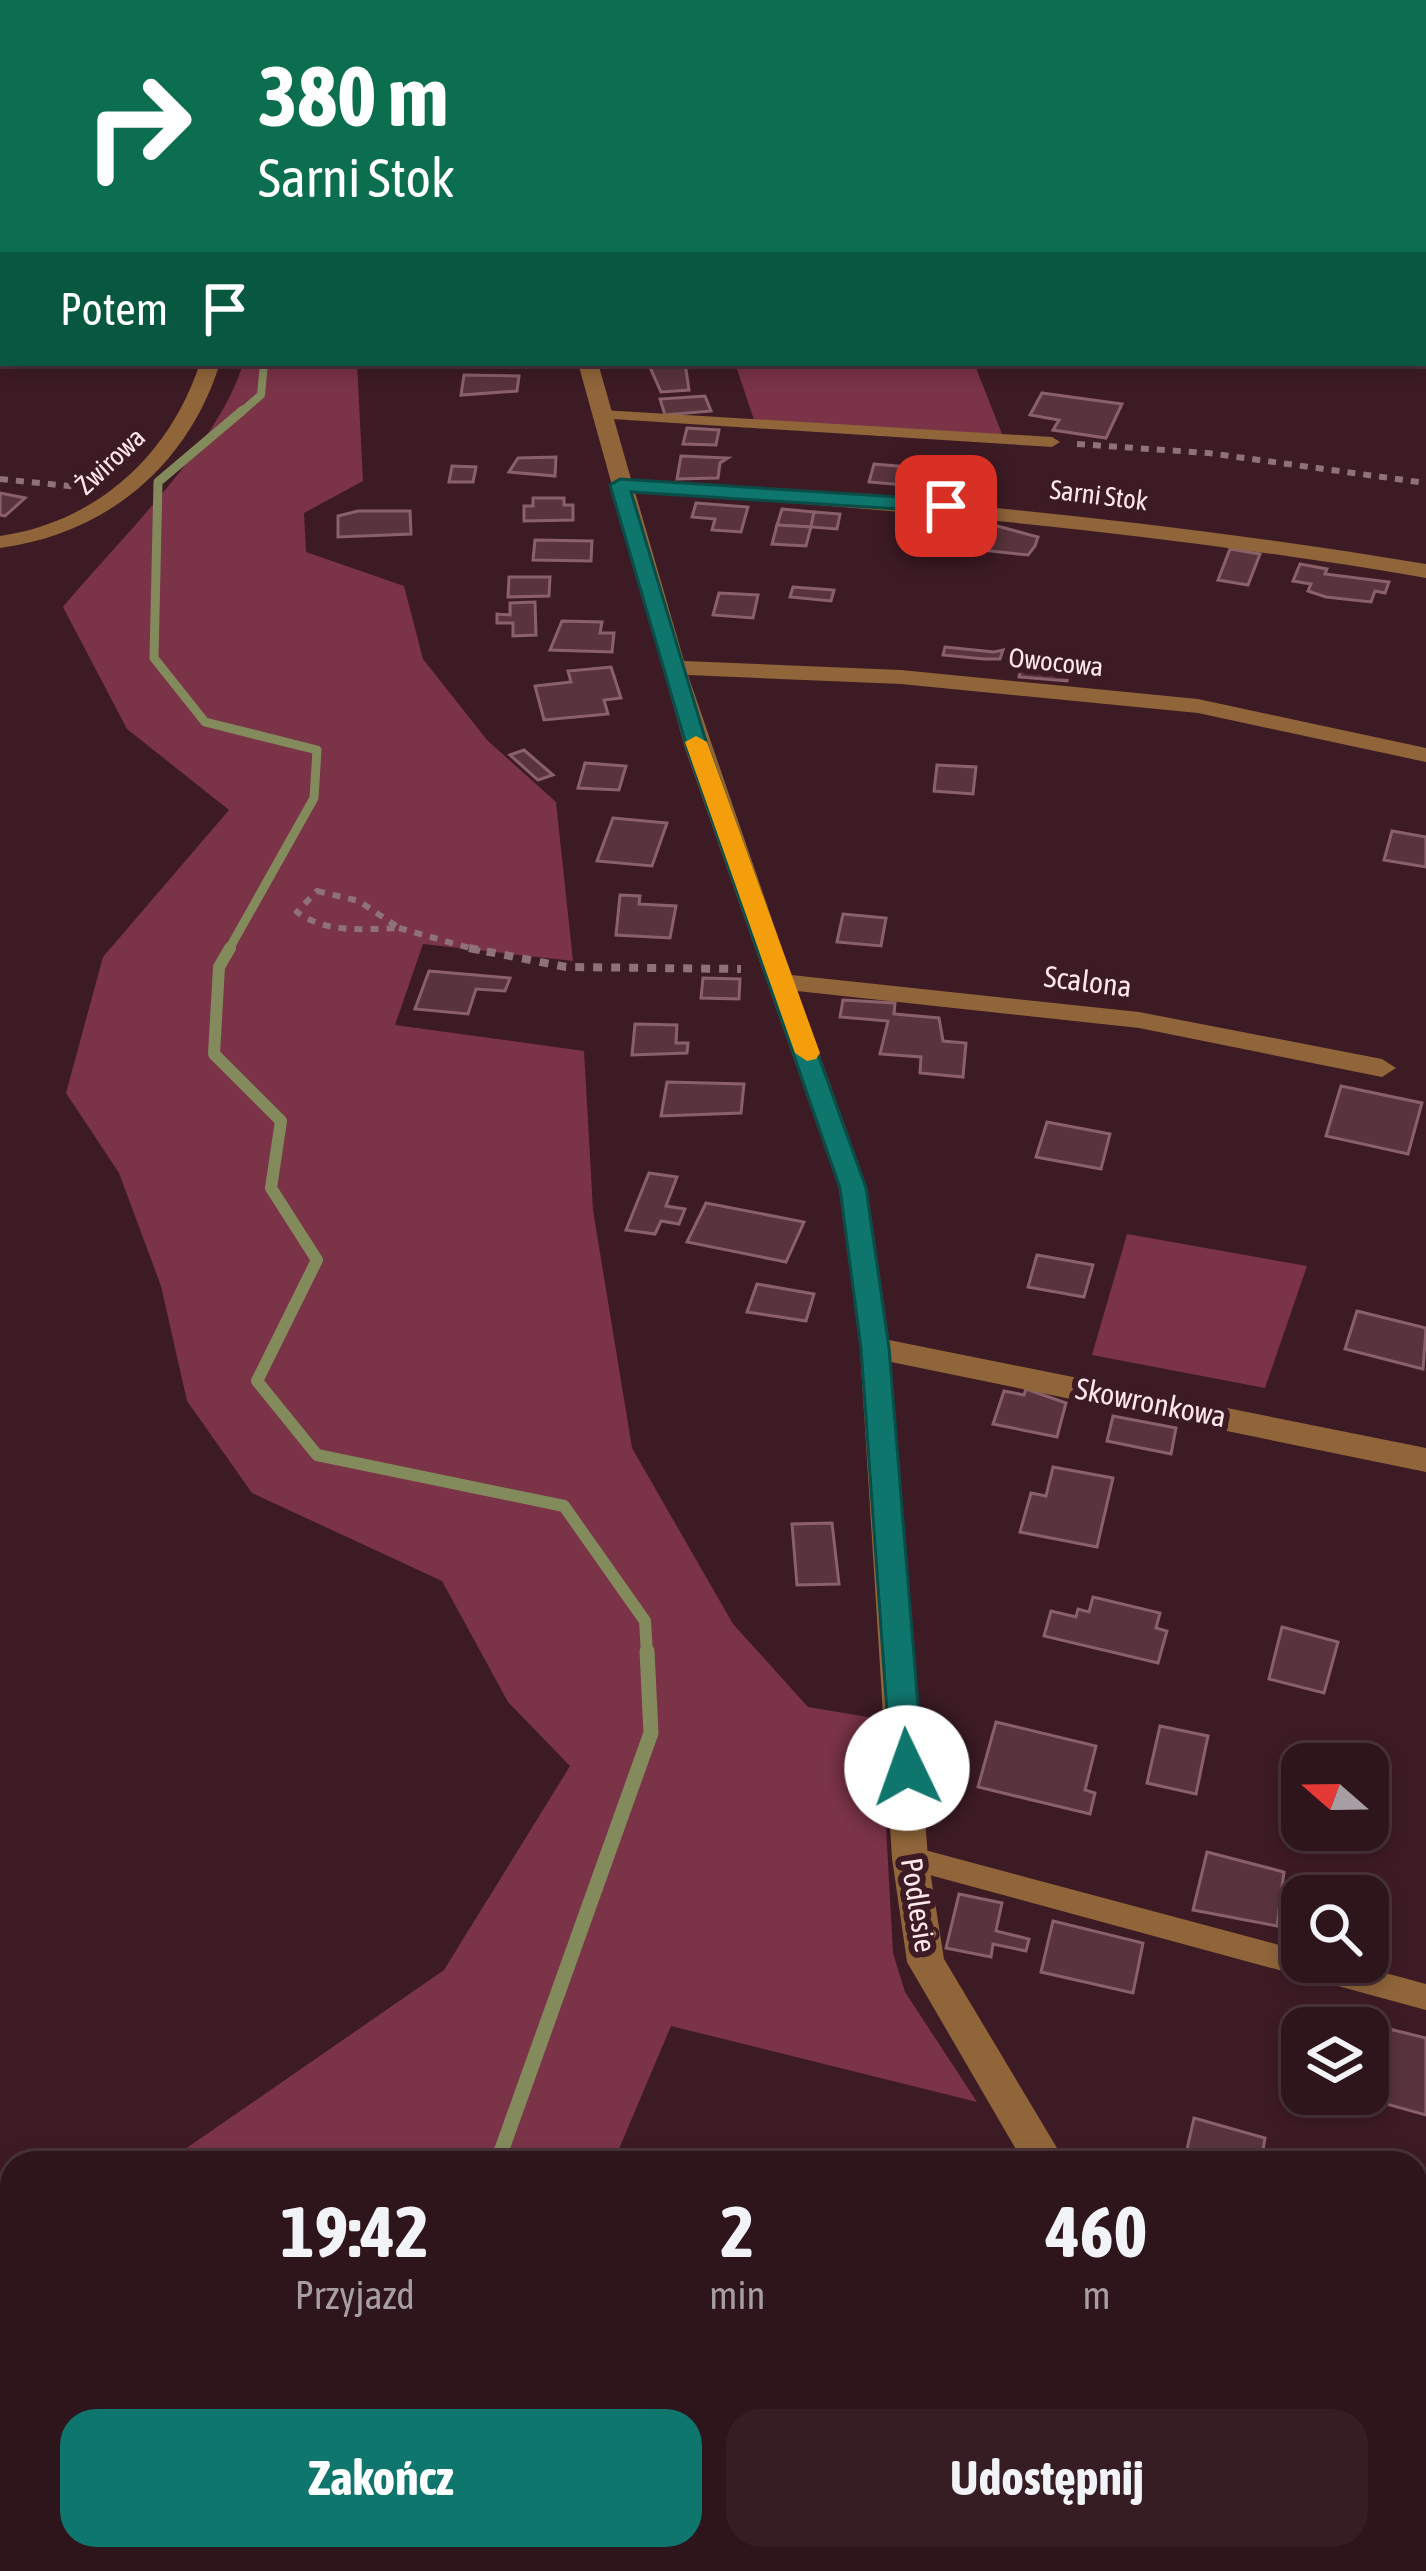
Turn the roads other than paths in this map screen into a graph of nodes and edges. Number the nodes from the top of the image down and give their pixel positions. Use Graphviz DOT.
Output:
graph roads {
  1 [pos="209,366"];
  2 [pos="590,366"];
  3 [pos="602,415"];
  4 [pos="1052,442"];
  5 [pos="620,485"];
  6 [pos="0,542"];
  7 [pos="1426,571"];
  8 [pos="675,668"];
  9 [pos="1426,755"];
  10 [pos="781,977"];
  11 [pos="1382,1068"];
  12 [pos="875,1348"];
  13 [pos="1426,1460"];
  14 [pos="910,1858"];
  15 [pos="1426,1997"];
  16 [pos="1039,2151"];
  1 -- 6 [label="street, Żwirowa"];
  2 -- 3 [label="street, Podlesie"];
  3 -- 4 [label="lane"];
  3 -- 5 [label="street, Podlesie"];
  5 -- 7 [label="street, Sarni Stok"];
  5 -- 8 [label="street, Podlesie"];
  8 -- 9 [label="street, Owocowa"];
  8 -- 10 [label="street, Podlesie"];
  10 -- 11 [label="street, Scalona"];
  10 -- 12 [label="street, Podlesie"];
  12 -- 13 [label="street, Skowronkowa"];
  12 -- 14 [label="street, Podlesie"];
  14 -- 15 [label="lane"];
  14 -- 16 [label="street, Podlesie"];
}
